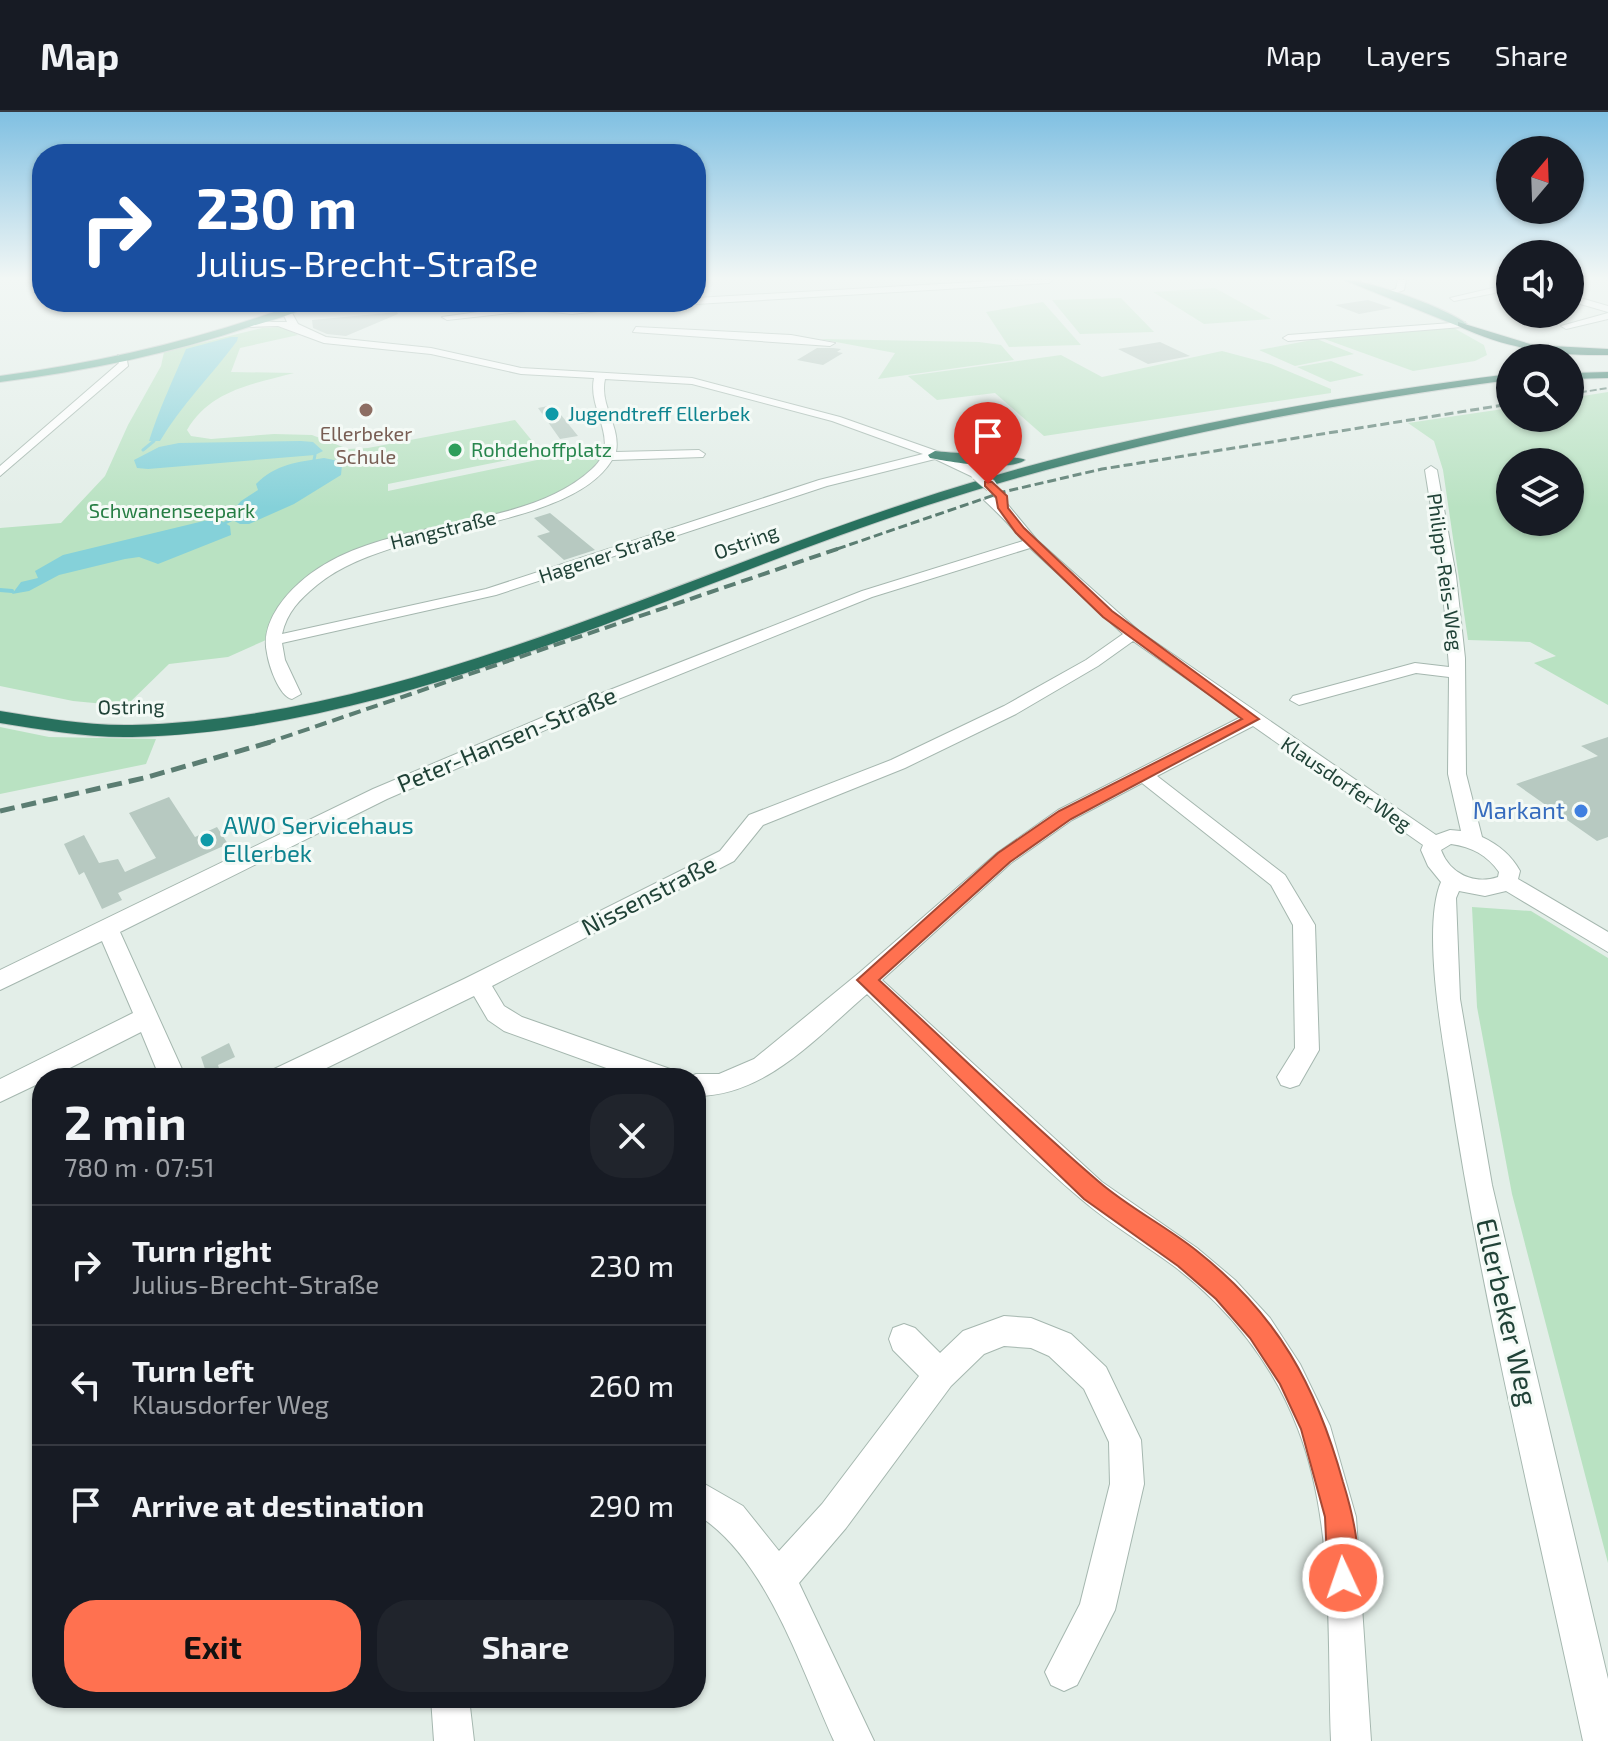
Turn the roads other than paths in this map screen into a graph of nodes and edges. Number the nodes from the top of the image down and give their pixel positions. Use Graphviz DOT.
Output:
graph roads {
  1 [pos="126,356"];
  2 [pos="457,356"];
  3 [pos="122,357"];
  4 [pos="1608,363"];
  5 [pos="1584,369"];
  6 [pos="1584,373"];
  7 [pos="1425,375"];
  8 [pos="1608,375"];
  9 [pos="600,376"];
  10 [pos="1496,376"];
  11 [pos="1496,376"];
  12 [pos="0,379"];
  13 [pos="1496,388"];
  14 [pos="1341,397"];
  15 [pos="1370,398"];
  16 [pos="1223,423"];
  17 [pos="27,448"];
  18 [pos="0,449"];
  19 [pos="699,454"];
  20 [pos="609,456"];
  21 [pos="941,458"];
  22 [pos="1018,460"];
  23 [pos="1431,470"];
  24 [pos="0,472"];
  25 [pos="970,474"];
  26 [pos="992,494"];
  27 [pos="1032,543"];
  28 [pos="730,566"];
  29 [pos="1133,634"];
  30 [pos="274,640"];
  31 [pos="1457,674"];
  32 [pos="292,694"];
  33 [pos="1299,700"];
  34 [pos="0,703"];
  35 [pos="0,717"];
  36 [pos="1252,719"];
  37 [pos="1143,775"];
  38 [pos="1473,841"];
  39 [pos="1434,843"];
  40 [pos="1453,879"];
  41 [pos="1507,882"];
  42 [pos="108,930"];
  43 [pos="1608,943"];
  44 [pos="867,980"];
  45 [pos="0,981"];
  46 [pos="478,983"];
  47 [pos="148,1017"];
  48 [pos="46,1068"];
  49 [pos="169,1068"];
  50 [pos="302,1068"];
  51 [pos="636,1068"];
  52 [pos="32,1075"];
  53 [pos="1290,1077"];
  54 [pos="706,1085"];
  55 [pos="0,1091"];
  56 [pos="904,1339"];
  57 [pos="940,1375"];
  58 [pos="706,1501"];
  59 [pos="777,1581"];
  60 [pos="1064,1672"];
  61 [pos="451,1708"];
  62 [pos="454,1741"];
  63 [pos="854,1741"];
  64 [pos="1351,1741"];
  65 [pos="1603,1741"];
  1 -- 3 [label="main road"];
  2 -- 9 [label="street, Klausdorfer Weg"];
  3 -- 12 [label="main road"];
  3 -- 17 [label="street"];
  4 -- 5 [label="highway"];
  6 -- 8 [label="highway"];
  7 -- 14 [label="highway"];
  9 -- 20 [label="street"];
  9 -- 21 [label="street, Klausdorfer Weg"];
  10 -- 14 [label="highway, Ostring"];
  11 -- 15 [label="highway, Ostring"];
  13 -- 15 [label="highway"];
  14 -- 16 [label="highway, Ostring"];
  15 -- 16 [label="highway, Ostring"];
  16 -- 22 [label="highway"];
  16 -- 26 [label="highway"];
  16 -- 28 [label="highway, Ostring"];
  17 -- 18 [label="street"];
  17 -- 24 [label="street"];
  19 -- 20 [label="street"];
  20 -- 30 [label="street, Hangstraße"];
  21 -- 22 [label="highway"];
  21 -- 25 [label="street, Klausdorfer Weg"];
  21 -- 30 [label="street, Hagener Straße"];
  22 -- 25 [label="highway"];
  23 -- 31 [label="street, Philipp-Reis-Weg"];
  25 -- 26 [label="street, Klausdorfer Weg"];
  25 -- 28 [label="highway"];
  26 -- 27 [label="street, Klausdorfer Weg"];
  26 -- 28 [label="highway"];
  27 -- 29 [label="street, Klausdorfer Weg"];
  27 -- 42 [label="street, Peter-Hansen-Straße"];
  28 -- 34 [label="highway, Ostring"];
  28 -- 35 [label="highway, Ostring"];
  29 -- 36 [label="street, Klausdorfer Weg"];
  29 -- 46 [label="street, Nissenstraße"];
  30 -- 32 [label="street"];
  31 -- 33 [label="street, Philipp-Reis-Weg"];
  31 -- 38 [label="street, Philipp-Reis-Weg"];
  36 -- 37 [label="street"];
  36 -- 39 [label="street, Klausdorfer Weg"];
  37 -- 44 [label="street"];
  37 -- 53 [label="street"];
  38 -- 39 [label="street, Klausdorfer Weg"];
  38 -- 41 [label="street"];
  39 -- 40 [label="street, Klausdorfer Weg"];
  40 -- 41 [label="street"];
  40 -- 65 [label="street, Ellerbeker Weg"];
  41 -- 43 [label="street"];
  42 -- 45 [label="street, Peter-Hansen-Straße"];
  42 -- 47 [label="street"];
  44 -- 54 [label="street"];
  44 -- 64 [label="street"];
  46 -- 50 [label="street, Nissenstraße"];
  46 -- 51 [label="street"];
  47 -- 48 [label="street"];
  47 -- 49 [label="street"];
  52 -- 55 [label="street"];
  56 -- 57 [label="street"];
  57 -- 59 [label="street"];
  57 -- 60 [label="street"];
  58 -- 59 [label="street"];
  59 -- 63 [label="street"];
  61 -- 62 [label="street"];
}
